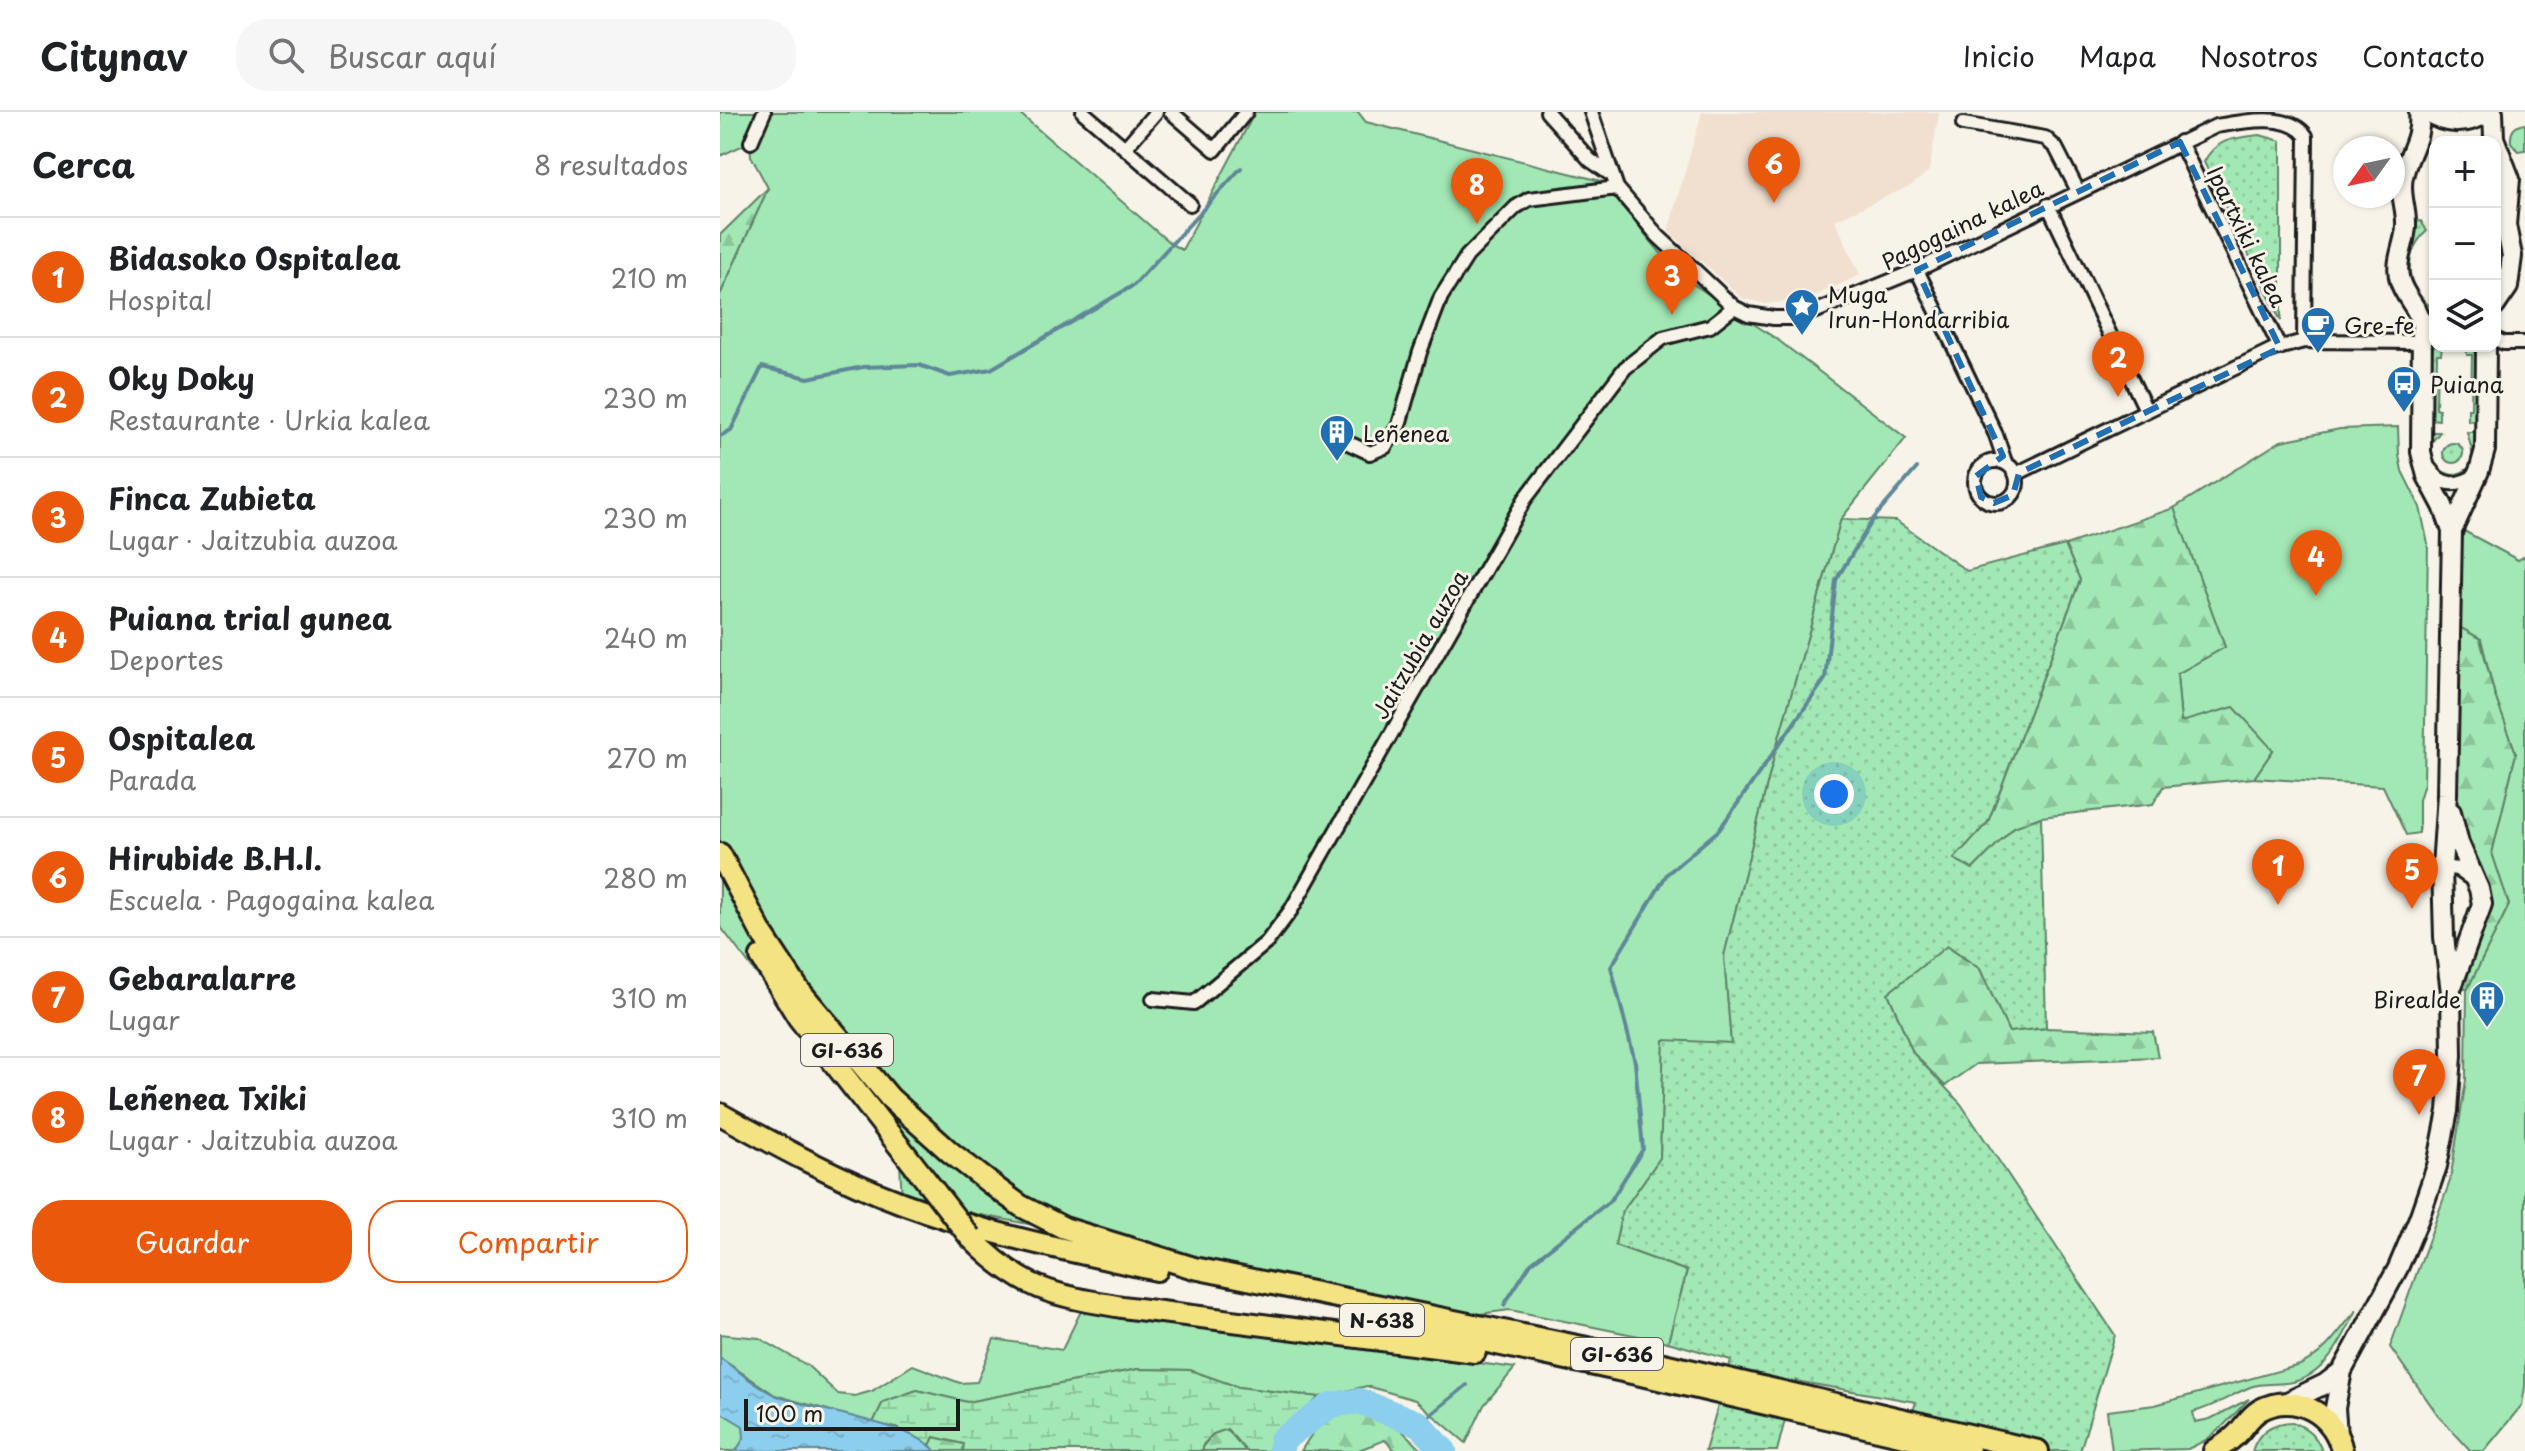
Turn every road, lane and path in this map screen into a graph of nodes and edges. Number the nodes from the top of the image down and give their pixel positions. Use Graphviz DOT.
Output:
graph roads {
  1 [pos="764,112"];
  2 [pos="1083,112"];
  3 [pos="1156,112"];
  4 [pos="1171,112"];
  5 [pos="1246,112"];
  6 [pos="1547,112"];
  7 [pos="1591,112"];
  8 [pos="2419,112"];
  9 [pos="2427,112"];
  10 [pos="2490,112"];
  11 [pos="1963,124"];
  12 [pos="751,142"];
  13 [pos="2180,142"];
  14 [pos="1125,148"];
  15 [pos="1611,174"];
  16 [pos="1617,188"];
  17 [pos="2078,191"];
  18 [pos="1190,204"];
  19 [pos="2048,205"];
  20 [pos="1917,270"];
  21 [pos="2501,297"];
  22 [pos="1734,307"];
  23 [pos="2304,341"];
  24 [pos="2422,342"];
  25 [pos="2525,343"];
  26 [pos="2501,346"];
  27 [pos="2280,348"];
  28 [pos="2493,352"];
  29 [pos="2146,410"];
  30 [pos="1342,440"];
  31 [pos="2421,452"];
  32 [pos="2005,462"];
  33 [pos="2016,474"];
  34 [pos="2477,475"];
  35 [pos="2452,531"];
  36 [pos="2447,794"];
  37 [pos="720,854"];
  38 [pos="720,861"];
  39 [pos="2442,867"];
  40 [pos="2479,889"];
  41 [pos="2476,923"];
  42 [pos="2444,937"];
  43 [pos="2451,992"];
  44 [pos="1153,999"];
  45 [pos="720,1114"];
  46 [pos="1122,1262"];
  47 [pos="1194,1268"];
  48 [pos="2342,1371"];
  49 [pos="1641,1375"];
  50 [pos="2285,1403"];
  51 [pos="2236,1442"];
  52 [pos="2339,1443"];
  53 [pos="1969,1451"];
  54 [pos="2038,1451"];
  55 [pos="2214,1451"];
  1 -- 12 [label="street"];
  2 -- 14 [label="street"];
  3 -- 14 [label="street"];
  4 -- 5 [label="street"];
  6 -- 15 [label="street"];
  7 -- 15 [label="street, Pagogaina kalea"];
  8 -- 24 [label="street"];
  9 -- 10 [label="street"];
  10 -- 21 [label="street"];
  11 -- 17 [label="street, Pagogaina kalea"];
  13 -- 17 [label="street, Pagogaina kalea"];
  13 -- 23 [label="street, Pagogaina kalea"];
  13 -- 27 [label="street, Ipartxiki kalea"];
  14 -- 18 [label="street"];
  15 -- 16 [label="street, Pagogaina kalea"];
  16 -- 22 [label="street, Pagogaina kalea"];
  16 -- 30 [label="street"];
  17 -- 19 [label="street, Pagogaina kalea"];
  19 -- 20 [label="street, Pagogaina kalea"];
  19 -- 29 [label="street"];
  20 -- 22 [label="street, Pagogaina kalea"];
  20 -- 32 [label="street"];
  22 -- 44 [label="street, Jaitzubia auzoa"];
  23 -- 24 [label="street"];
  23 -- 27 [label="street"];
  24 -- 31 [label="street"];
  25 -- 26 [label="street"];
  27 -- 29 [label="street"];
  28 -- 34 [label="street"];
  29 -- 33 [label="street"];
  31 -- 34 [label="street"];
  31 -- 35 [label="street"];
  32 -- 33 [label="street"];
  32 -- 33 [label="street"];
  34 -- 35 [label="street"];
  35 -- 36 [label="street"];
  36 -- 39 [label="street"];
  36 -- 40 [label="street"];
  37 -- 47 [label="main road, GI-636"];
  38 -- 49 [label="main road, GI-636, bridge"];
  39 -- 40 [label="street"];
  39 -- 42 [label="street"];
  40 -- 41 [label="street"];
  41 -- 42 [label="street"];
  41 -- 43 [label="street"];
  42 -- 43 [label="street"];
  43 -- 48 [label="street"];
  45 -- 46 [label="main road, N-638"];
  46 -- 47 [label="main road, N-638"];
  46 -- 49 [label="main road, N-638"];
  47 -- 54 [label="main road, GI-636"];
  48 -- 50 [label="street"];
  48 -- 52 [label="street"];
  49 -- 53 [label="main road, GI-636"];
  50 -- 51 [label="main road"];
  50 -- 52 [label="main road"];
  51 -- 55 [label="main road"];
}
